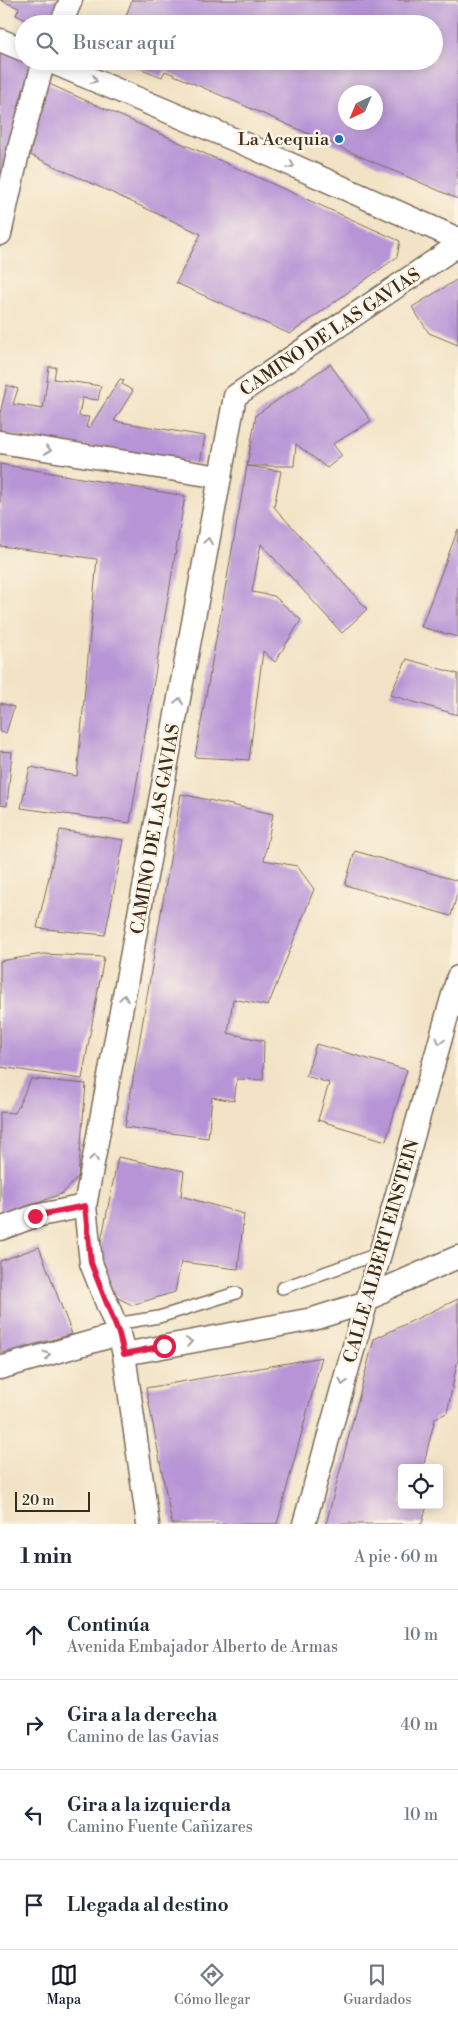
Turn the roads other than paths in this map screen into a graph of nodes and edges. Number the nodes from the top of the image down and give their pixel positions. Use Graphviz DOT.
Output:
graph roads {
  1 [pos="71,0"];
  2 [pos="64,15"];
  3 [pos="0,40"];
  4 [pos="15,46"];
  5 [pos="41,70"];
  6 [pos="70,70"];
  7 [pos="0,234"];
  8 [pos="458,240"];
  9 [pos="458,245"];
  10 [pos="0,442"];
  11 [pos="220,476"];
  12 [pos="458,977"];
  13 [pos="85,1206"];
  14 [pos="0,1229"];
  15 [pos="382,1253"];
  16 [pos="458,1257"];
  17 [pos="282,1288"];
  18 [pos="236,1293"];
  19 [pos="364,1303"];
  20 [pos="119,1337"];
  21 [pos="0,1368"];
  22 [pos="148,1524"];
  23 [pos="304,1524"];
  1 -- 2 [label="street"];
  3 -- 4 [label="street"];
  5 -- 7 [label="street"];
  6 -- 8 [label="street, one-way"];
  9 -- 11 [label="street, CAMINO DE LAS GAVIAS"];
  10 -- 11 [label="street, one-way"];
  13 -- 11 [label="street, CAMINO DE LAS GAVIAS, one-way"];
  12 -- 15 [label="street, CALLE ALBERT EINSTEIN, one-way"];
  13 -- 14 [label="street"];
  13 -- 20 [label="street, CAMINO DE LAS GAVIAS"];
  15 -- 17 [label="lane"];
  15 -- 19 [label="street, CALLE ALBERT EINSTEIN"];
  16 -- 19 [label="street"];
  18 -- 20 [label="lane"];
  20 -- 19 [label="street, one-way"];
  19 -- 23 [label="street, CALLE ALBERT EINSTEIN, one-way"];
  21 -- 20 [label="street, one-way"];
  20 -- 22 [label="street, CAMINO DE LAS GAVIAS"];
}
